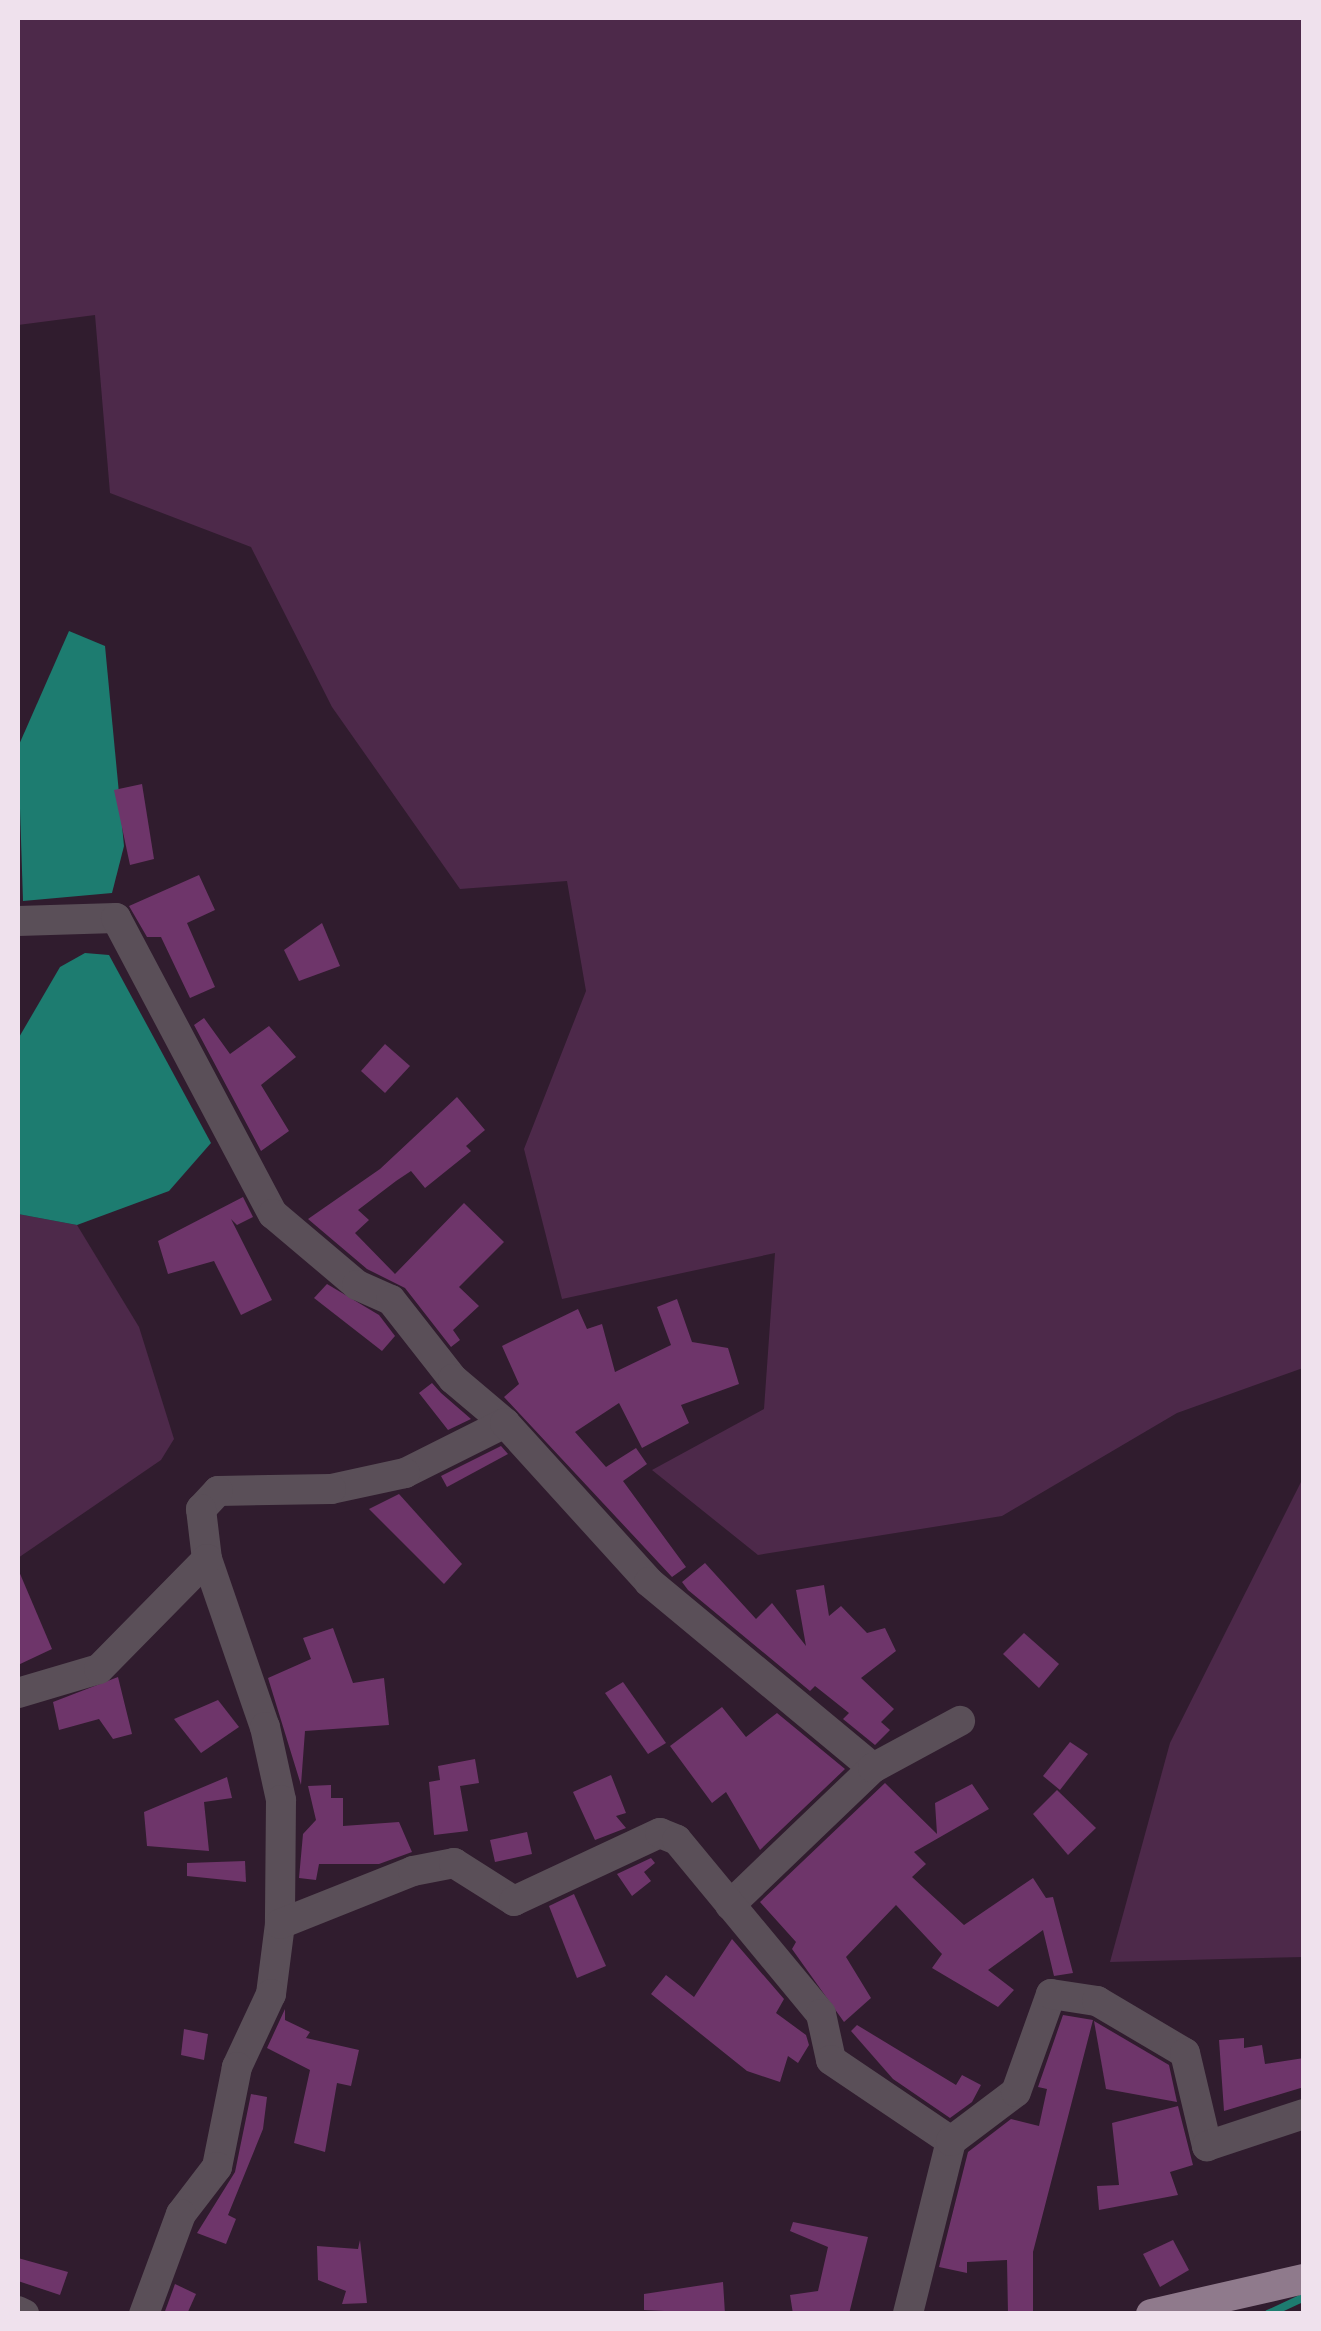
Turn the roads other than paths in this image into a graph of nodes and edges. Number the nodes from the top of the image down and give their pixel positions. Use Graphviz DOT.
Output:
graph roads {
  1 [pos="18,921"];
  2 [pos="505,1423"];
  3 [pos="206,1559"];
  4 [pos="18,1693"];
  5 [pos="960,1720"];
  6 [pos="873,1768"];
  7 [pos="730,1904"];
  8 [pos="280,1924"];
  9 [pos="1304,2114"];
  10 [pos="951,2141"];
  11 [pos="1304,2279"];
  12 [pos="144,2314"];
  13 [pos="908,2314"];
  14 [pos="1152,2314"];
  1 -- 2 [label="street"];
  2 -- 3 [label="street"];
  2 -- 6 [label="street"];
  3 -- 4 [label="street"];
  3 -- 8 [label="street"];
  5 -- 6 [label="street"];
  6 -- 7 [label="street"];
  7 -- 8 [label="street"];
  7 -- 10 [label="street"];
  8 -- 12 [label="street"];
  9 -- 10 [label="street"];
  10 -- 13 [label="street"];
  11 -- 14 [label="main road"];
}
